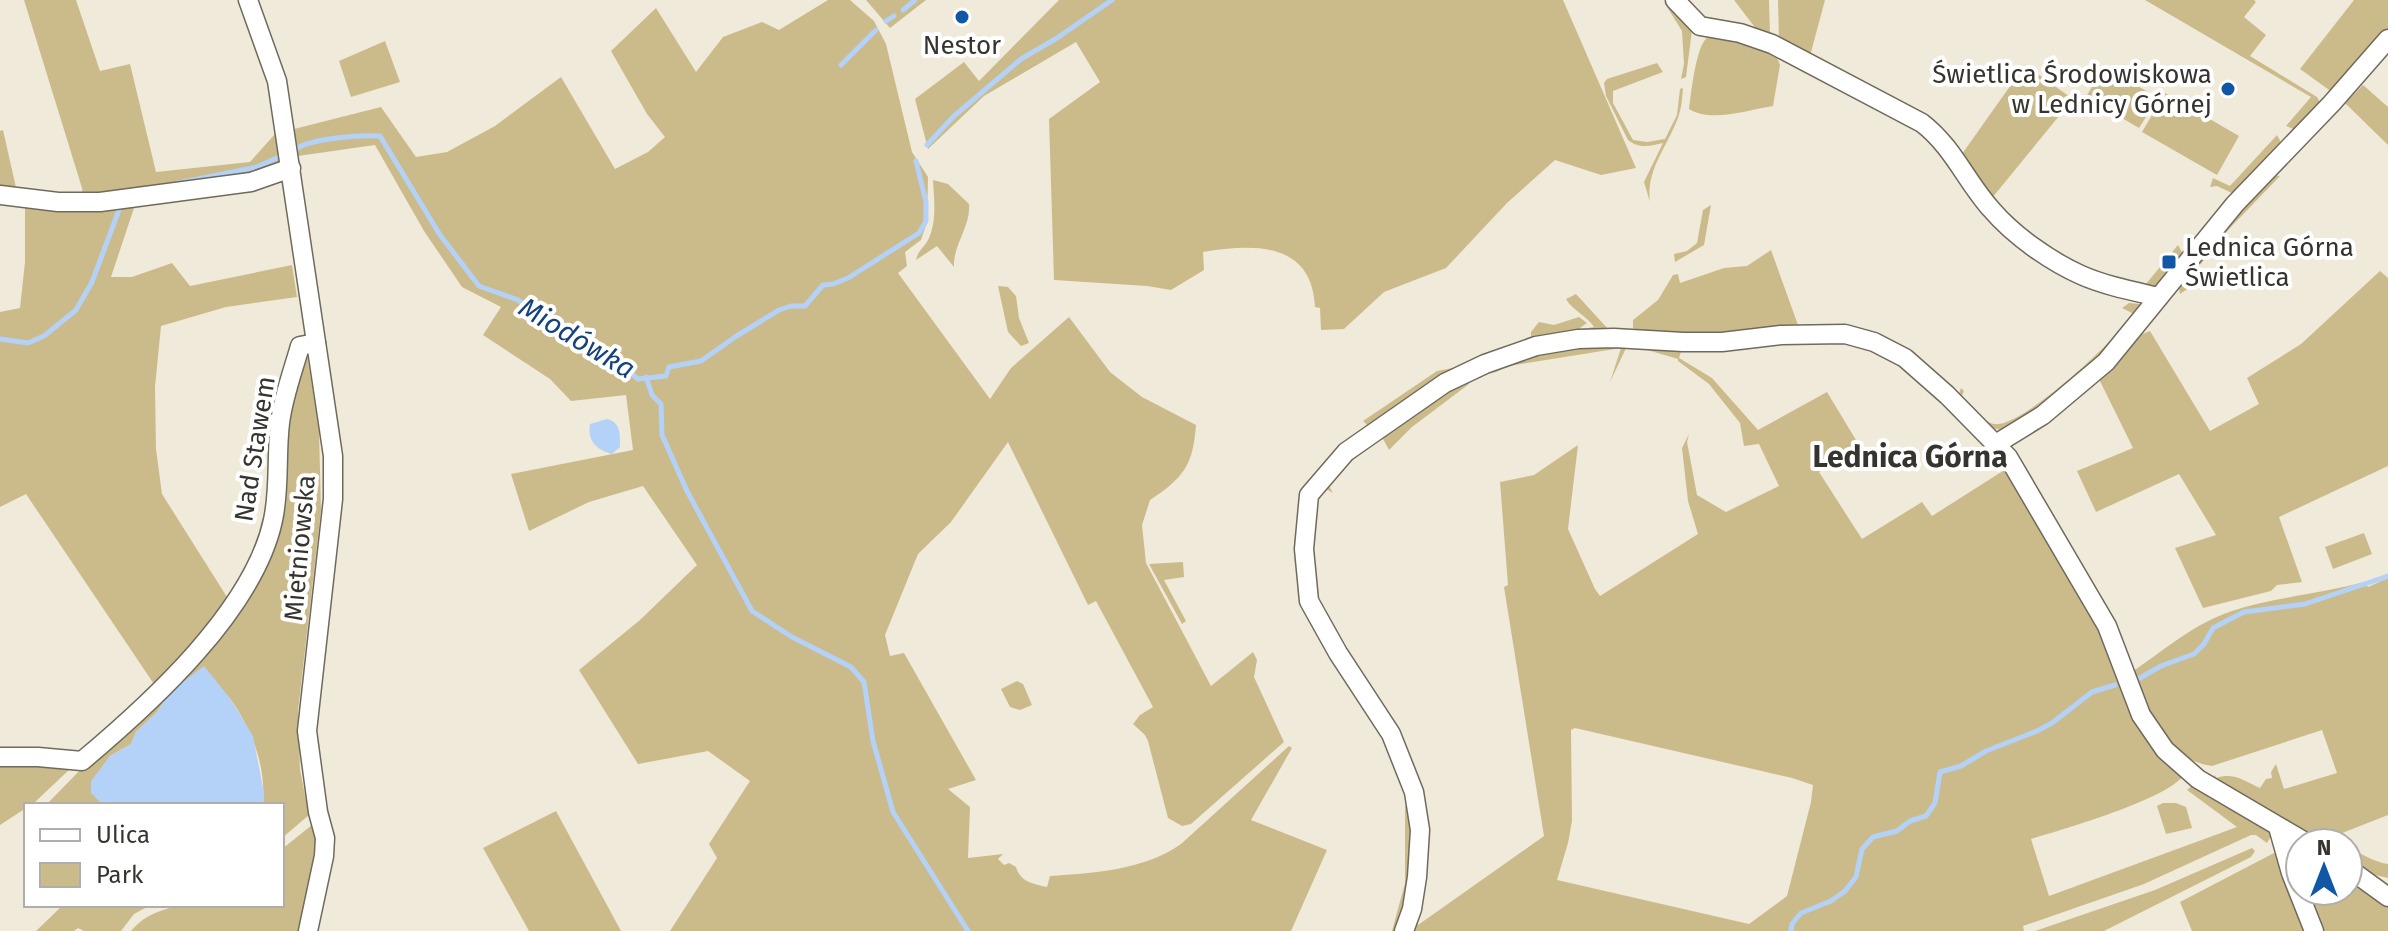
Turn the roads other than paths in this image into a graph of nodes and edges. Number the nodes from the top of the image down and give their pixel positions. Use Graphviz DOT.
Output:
graph roads {
  1 [pos="248,0"];
  2 [pos="1675,0"];
  3 [pos="2388,39"];
  4 [pos="291,168"];
  5 [pos="0,195"];
  6 [pos="2159,297"];
  7 [pos="316,343"];
  8 [pos="1996,444"];
  9 [pos="0,757"];
  10 [pos="2278,827"];
  11 [pos="2284,830"];
  12 [pos="2364,880"];
  13 [pos="2388,897"];
  14 [pos="308,931"];
  15 [pos="1404,931"];
  16 [pos="2314,931"];
  1 -- 4 [label="street, Mietniowska"];
  2 -- 6 [label="street"];
  3 -- 6 [label="street"];
  4 -- 5 [label="street"];
  4 -- 7 [label="street, Mietniowska"];
  6 -- 8 [label="street"];
  7 -- 9 [label="street, Nad Stawem"];
  7 -- 14 [label="street, Mietniowska"];
  8 -- 10 [label="street"];
  8 -- 15 [label="street"];
  10 -- 11 [label="street"];
  10 -- 16 [label="street"];
  12 -- 13 [label="street"];
}
